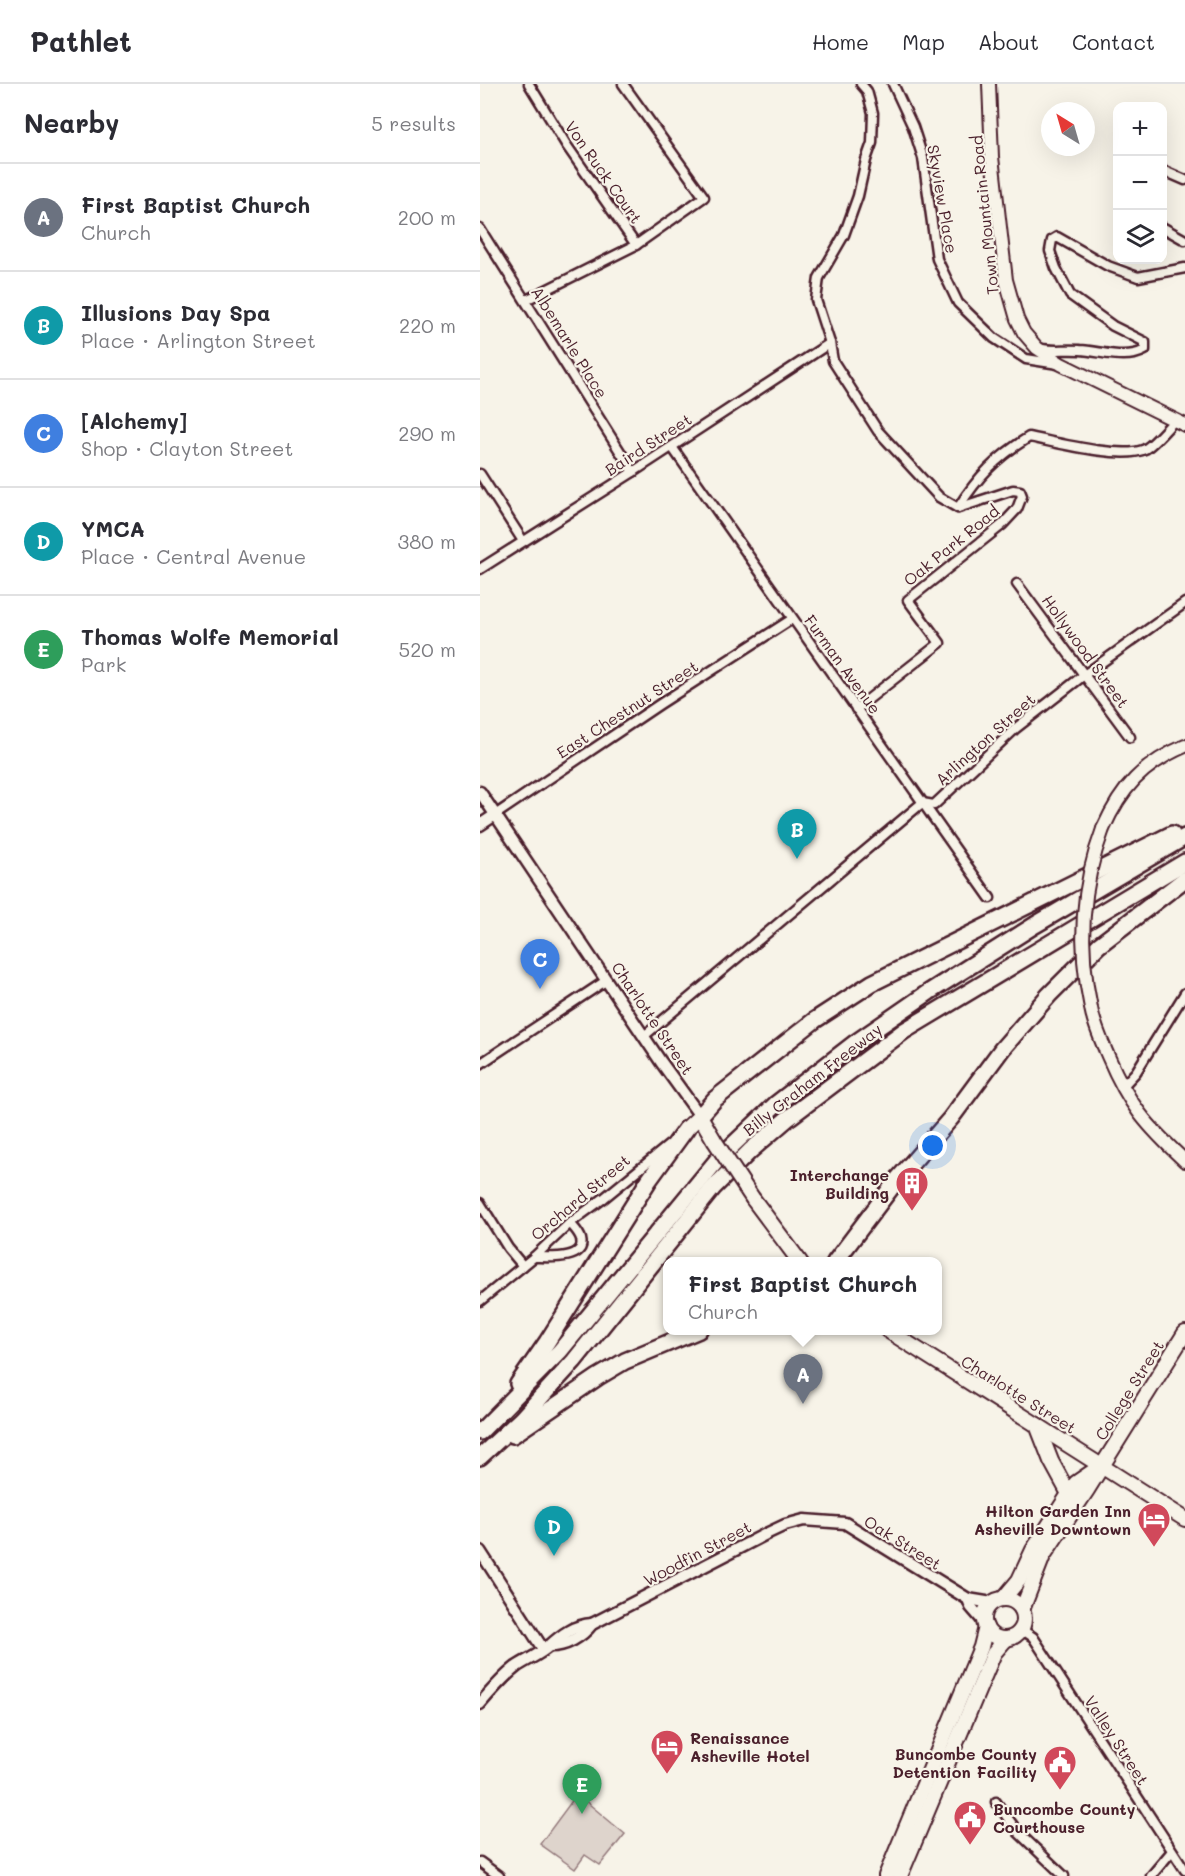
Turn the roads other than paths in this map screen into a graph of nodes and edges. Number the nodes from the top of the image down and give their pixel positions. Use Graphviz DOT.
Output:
graph roads {
  1 [pos="529,84"];
  2 [pos="623,84"];
  3 [pos="861,84"];
  4 [pos="893,84"];
  5 [pos="989,84"];
  6 [pos="1167,172"];
  7 [pos="1185,180"];
  8 [pos="480,228"];
  9 [pos="1167,230"];
  10 [pos="1185,240"];
  11 [pos="636,245"];
  12 [pos="1185,268"];
  13 [pos="526,300"];
  14 [pos="830,342"];
  15 [pos="1038,348"];
  16 [pos="1061,364"];
  17 [pos="1180,422"];
  18 [pos="672,447"];
  19 [pos="633,472"];
  20 [pos="480,474"];
  21 [pos="958,508"];
  22 [pos="523,541"];
  23 [pos="480,569"];
  24 [pos="1017,584"];
  25 [pos="1185,603"];
  26 [pos="792,619"];
  27 [pos="1084,675"];
  28 [pos="856,708"];
  29 [pos="1130,737"];
  30 [pos="1185,746"];
  31 [pos="480,792"];
  32 [pos="922,803"];
  33 [pos="495,815"];
  34 [pos="480,825"];
  35 [pos="1185,827"];
  36 [pos="1185,837"];
  37 [pos="1185,862"];
  38 [pos="1185,879"];
  39 [pos="990,898"];
  40 [pos="607,980"];
  41 [pos="1185,993"];
  42 [pos="644,1036"];
  43 [pos="480,1064"];
  44 [pos="1122,1088"];
  45 [pos="700,1116"];
  46 [pos="686,1129"];
  47 [pos="1185,1161"];
  48 [pos="480,1203"];
  49 [pos="570,1223"];
  50 [pos="534,1257"];
  51 [pos="796,1257"];
  52 [pos="839,1257"];
  53 [pos="523,1266"];
  54 [pos="480,1301"];
  55 [pos="1185,1333"];
  56 [pos="687,1335"];
  57 [pos="895,1335"];
  58 [pos="1037,1425"];
  59 [pos="483,1430"];
  60 [pos="485,1453"];
  61 [pos="1102,1465"];
  62 [pos="1069,1494"];
  63 [pos="1185,1519"];
  64 [pos="818,1520"];
  65 [pos="480,1551"];
  66 [pos="968,1599"];
  67 [pos="997,1601"];
  68 [pos="1022,1610"];
  69 [pos="985,1624"];
  70 [pos="1021,1629"];
  71 [pos="1006,1639"];
  72 [pos="546,1648"];
  73 [pos="480,1704"];
  74 [pos="956,1728"];
  75 [pos="996,1802"];
  76 [pos="1172,1851"];
  77 [pos="480,1862"];
  78 [pos="1185,1870"];
  79 [pos="499,1876"];
  80 [pos="886,1876"];
  81 [pos="900,1876"];
  82 [pos="1065,1876"];
  83 [pos="1151,1876"];
  1 -- 11 [label="street, Von Ruck Court"];
  2 -- 11 [label="street"];
  3 -- 14 [label="street, Oak Park Road"];
  4 -- 16 [label="street, Skyview Place"];
  5 -- 15 [label="main road, Town Mountain Road"];
  6 -- 7 [label="street"];
  8 -- 13 [label="street, Albemarle Place"];
  9 -- 10 [label="street"];
  11 -- 13 [label="street"];
  12 -- 15 [label="street"];
  13 -- 19 [label="street, Albemarle Place"];
  14 -- 18 [label="street, Baird Street"];
  14 -- 21 [label="street, Oak Park Road"];
  15 -- 16 [label="main road, Town Mountain Road"];
  16 -- 17 [label="main road, Town Mountain Road"];
  17 -- 21 [label="street"];
  18 -- 19 [label="street, Baird Street"];
  18 -- 26 [label="street, Furman Avenue"];
  19 -- 22 [label="street, Baird Street"];
  20 -- 22 [label="street"];
  21 -- 28 [label="street, Oak Park Road"];
  22 -- 23 [label="street, Baird Street"];
  24 -- 27 [label="street, Hollywood Street"];
  25 -- 27 [label="street, Arlington Street"];
  26 -- 28 [label="street, Furman Avenue"];
  26 -- 33 [label="street, East Chestnut Street"];
  27 -- 29 [label="street, Hollywood Street"];
  27 -- 32 [label="street, Arlington Street"];
  28 -- 32 [label="street, Furman Avenue"];
  30 -- 44 [label="main road, bridge"];
  31 -- 33 [label="street, Charlotte Street"];
  32 -- 39 [label="street, Furman Avenue"];
  32 -- 42 [label="street, Arlington Street"];
  33 -- 34 [label="street, East Chestnut Street"];
  33 -- 40 [label="street, Charlotte Street"];
  35 -- 45 [label="highway"];
  36 -- 59 [label="highway, Billy Graham Freeway"];
  37 -- 60 [label="highway, Billy Graham Freeway"];
  38 -- 52 [label="highway"];
  40 -- 42 [label="street, Charlotte Street"];
  40 -- 43 [label="street"];
  41 -- 44 [label="street"];
  42 -- 45 [label="street, Charlotte Street"];
  44 -- 47 [label="main road"];
  45 -- 46 [label="main road, Orchard Street"];
  45 -- 51 [label="main road, Charlotte Street, bridge"];
  46 -- 49 [label="street, Orchard Street"];
  46 -- 59 [label="highway"];
  48 -- 53 [label="street"];
  49 -- 50 [label="street, Orchard Street"];
  49 -- 50 [label="street"];
  50 -- 53 [label="street, Orchard Street"];
  53 -- 54 [label="street, Orchard Street"];
  55 -- 61 [label="main road, College Street"];
  56 -- 60 [label="highway"];
  57 -- 58 [label="main road, Charlotte Street"];
  58 -- 61 [label="main road, Charlotte Street"];
  58 -- 62 [label="main road"];
  61 -- 62 [label="main road, College Street"];
  61 -- 63 [label="main road, Charlotte Street"];
  61 -- 68 [label="main road, College Street"];
  62 -- 67 [label="main road, College Street"];
  64 -- 66 [label="street, Oak Street"];
  64 -- 72 [label="street, Woodfin Street"];
  65 -- 72 [label="street"];
  66 -- 67 [label="street, Oak Street"];
  66 -- 69 [label="street, Oak Street"];
  67 -- 68 [label="main road"];
  67 -- 69 [label="main road"];
  68 -- 70 [label="main road"];
  69 -- 71 [label="main road"];
  69 -- 74 [label="main road"];
  70 -- 71 [label="main road"];
  70 -- 76 [label="street, Valley Street"];
  71 -- 74 [label="main road"];
  72 -- 73 [label="street, Woodfin Street"];
  74 -- 80 [label="main road"];
  74 -- 81 [label="main road"];
  75 -- 82 [label="street"];
  76 -- 78 [label="street, Valley Street"];
  76 -- 83 [label="street"];
  77 -- 79 [label="street"];
}
